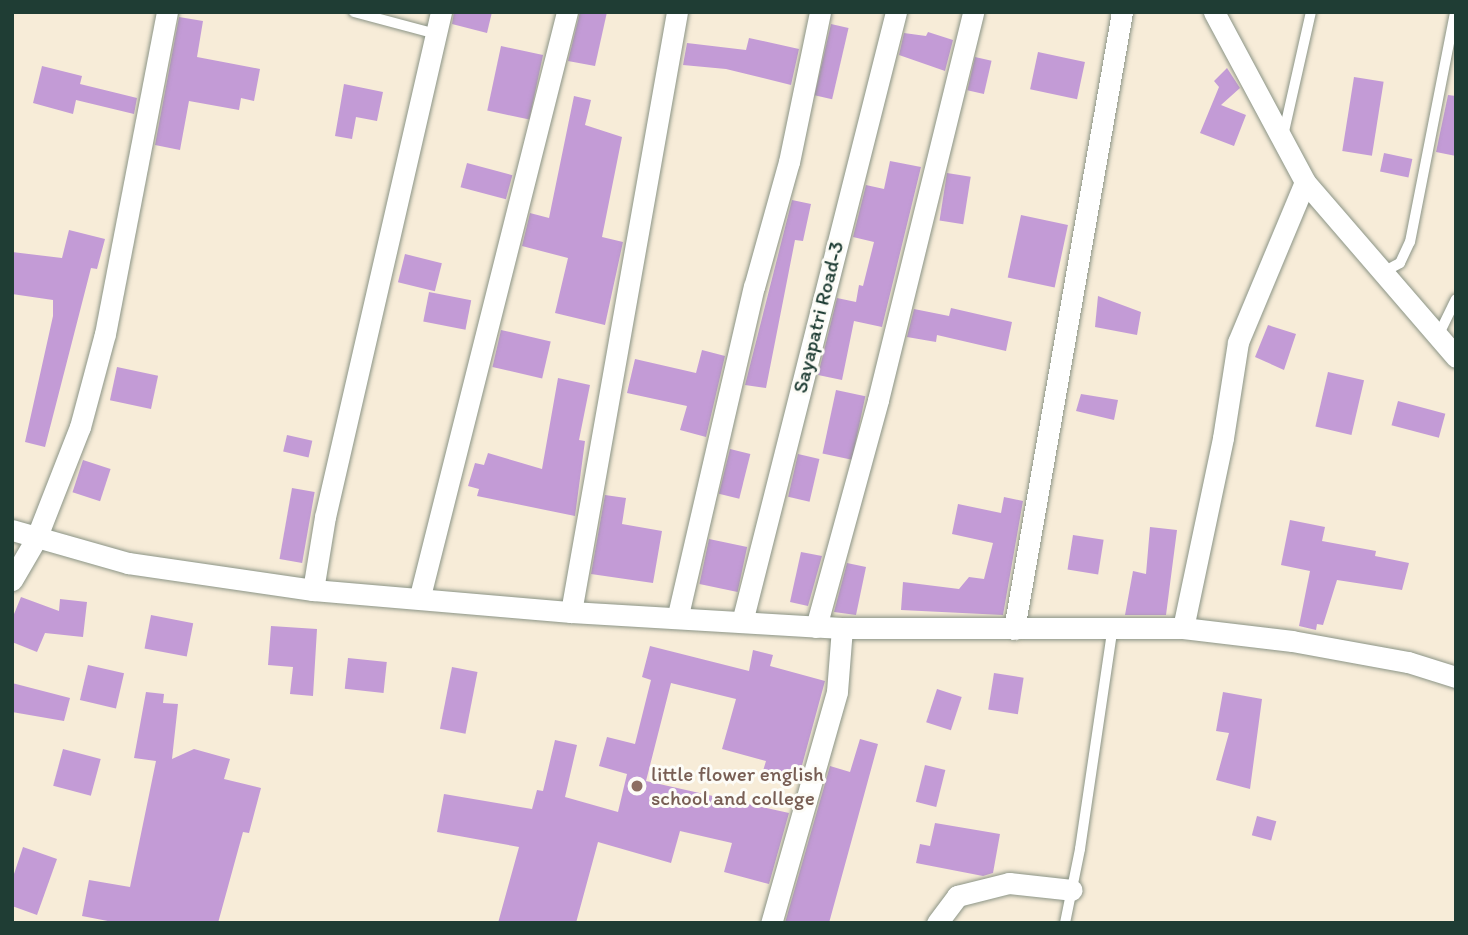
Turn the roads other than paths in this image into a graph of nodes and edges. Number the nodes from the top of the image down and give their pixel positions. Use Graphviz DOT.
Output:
graph roads {
  1 [pos="167,12"];
  2 [pos="354,12"];
  3 [pos="441,12"];
  4 [pos="567,12"];
  5 [pos="677,12"];
  6 [pos="820,12"];
  7 [pos="896,12"];
  8 [pos="972,12"];
  9 [pos="1122,12"];
  10 [pos="1214,12"];
  11 [pos="1311,12"];
  12 [pos="1455,12"];
  13 [pos="436,34"];
  14 [pos="1282,139"];
  15 [pos="1305,182"];
  16 [pos="1385,271"];
  17 [pos="1456,299"];
  18 [pos="1438,335"];
  19 [pos="1456,357"];
  20 [pos="12,530"];
  21 [pos="36,539"];
  22 [pos="12,580"];
  23 [pos="313,590"];
  24 [pos="420,596"];
  25 [pos="570,612"];
  26 [pos="678,615"];
  27 [pos="742,622"];
  28 [pos="1113,626"];
  29 [pos="816,627"];
  30 [pos="842,628"];
  31 [pos="1183,628"];
  32 [pos="1014,629"];
  33 [pos="1456,677"];
  34 [pos="1072,890"];
  35 [pos="771,923"];
  36 [pos="937,923"];
  37 [pos="1065,923"];
  1 -- 21 [label="street"];
  2 -- 13 [label="lane"];
  3 -- 13 [label="street"];
  4 -- 24 [label="street"];
  5 -- 25 [label="street"];
  6 -- 26 [label="street"];
  7 -- 27 [label="street, Sayapatri Road-3"];
  8 -- 29 [label="street"];
  9 -- 32 [label="street"];
  10 -- 14 [label="street"];
  11 -- 14 [label="lane"];
  12 -- 16 [label="lane"];
  13 -- 23 [label="street"];
  14 -- 15 [label="street"];
  15 -- 16 [label="street"];
  15 -- 31 [label="street"];
  16 -- 18 [label="street"];
  17 -- 18 [label="lane"];
  18 -- 19 [label="street"];
  20 -- 21 [label="street"];
  21 -- 22 [label="street"];
  21 -- 23 [label="street"];
  23 -- 24 [label="street"];
  24 -- 25 [label="street"];
  25 -- 26 [label="street"];
  26 -- 27 [label="street"];
  27 -- 29 [label="street"];
  28 -- 31 [label="street"];
  28 -- 32 [label="street"];
  28 -- 34 [label="lane"];
  29 -- 30 [label="street"];
  30 -- 32 [label="street"];
  30 -- 35 [label="street"];
  31 -- 33 [label="street"];
  34 -- 36 [label="street"];
  34 -- 37 [label="lane"];
}
